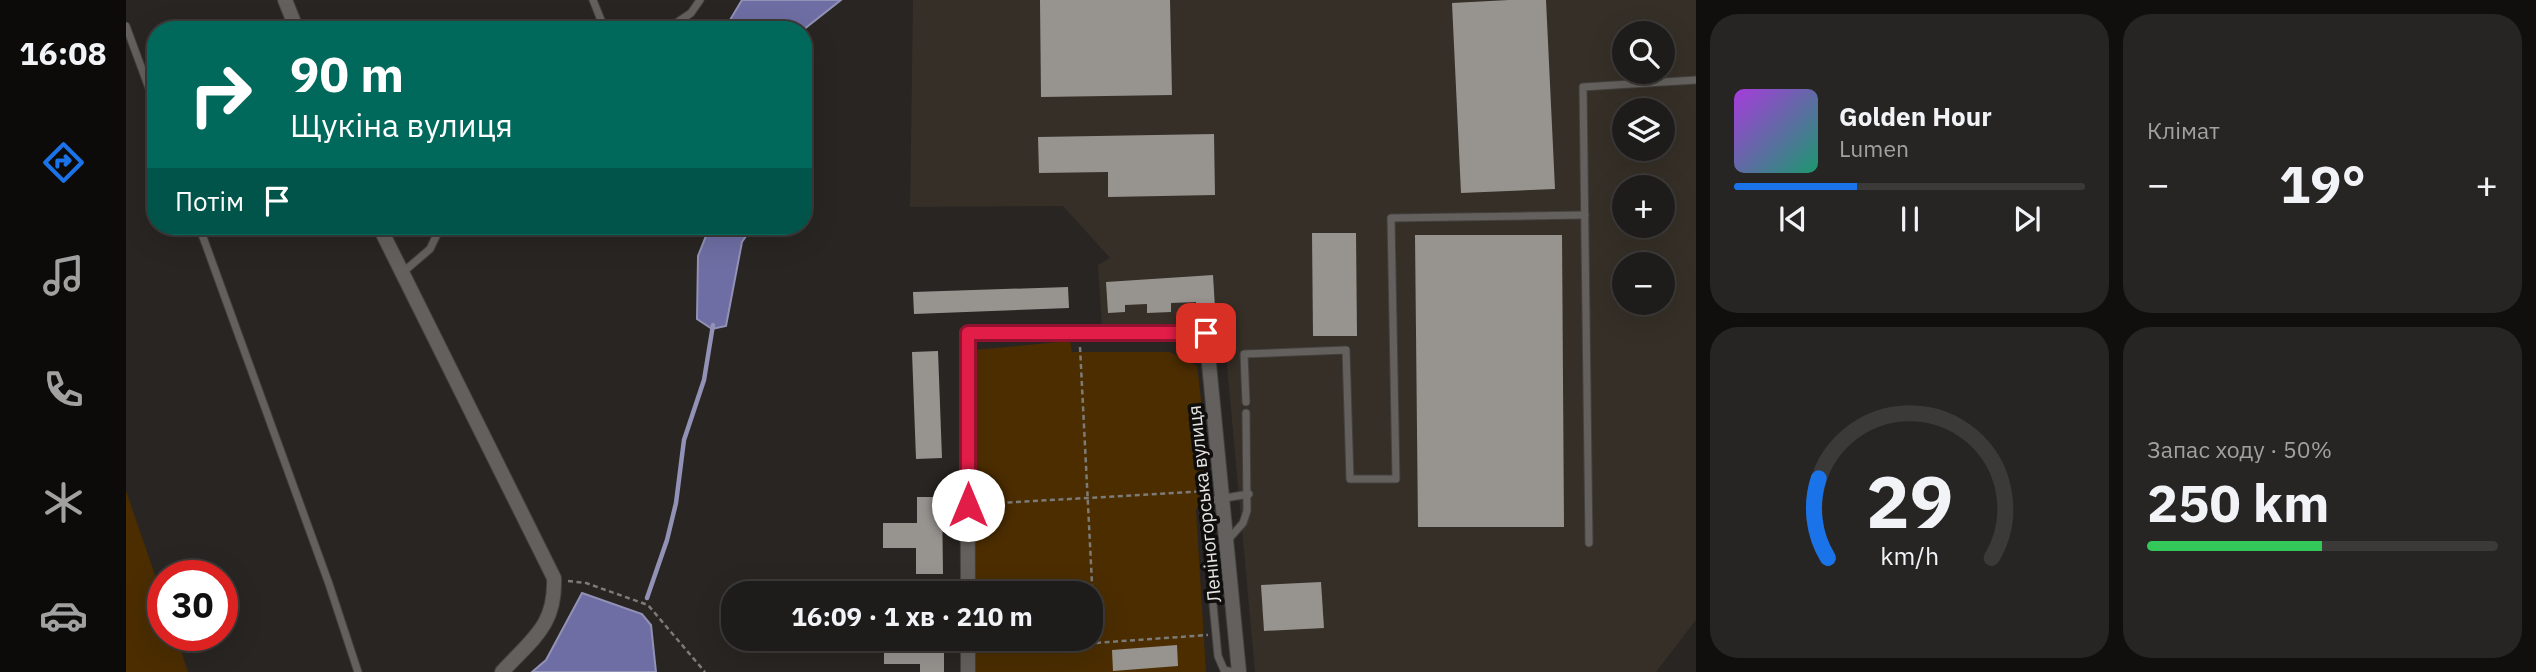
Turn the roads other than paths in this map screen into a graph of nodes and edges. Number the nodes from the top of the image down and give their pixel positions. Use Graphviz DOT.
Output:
graph roads {
  1 [pos="285,0"];
  2 [pos="593,0"];
  3 [pos="700,0"];
  4 [pos="293,21"];
  5 [pos="601,21"];
  6 [pos="679,21"];
  7 [pos="126,26"];
  8 [pos="1696,80"];
  9 [pos="147,83"];
  10 [pos="1585,215"];
  11 [pos="202,235"];
  12 [pos="383,235"];
  13 [pos="437,235"];
  14 [pos="401,274"];
  15 [pos="1246,402"];
  16 [pos="1246,413"];
  17 [pos="1222,494"];
  18 [pos="1249,494"];
  19 [pos="1227,541"];
  20 [pos="1589,543"];
  21 [pos="968,581"];
  22 [pos="968,651"];
  23 [pos="358,672"];
  24 [pos="502,672"];
  25 [pos="968,672"];
  26 [pos="1233,672"];
  27 [pos="1239,672"];
  1 -- 4 [label="street"];
  2 -- 5 [label="lane"];
  3 -- 6 [label="lane"];
  7 -- 9 [label="lane"];
  8 -- 10 [label="lane"];
  10 -- 15 [label="lane"];
  10 -- 20 [label="lane"];
  11 -- 23 [label="lane"];
  12 -- 14 [label="street"];
  13 -- 14 [label="lane"];
  14 -- 24 [label="street"];
  16 -- 18 [label="lane"];
  17 -- 18 [label="lane"];
  17 -- 19 [label="street, Леніногорська вулиця"];
  17 -- 21 [label="street, Леніногорська вулиця"];
  17 -- 26 [label="lane"];
  18 -- 19 [label="lane"];
  19 -- 27 [label="street, Леніногорська вулиця"];
  22 -- 25 [label="street"];
}
